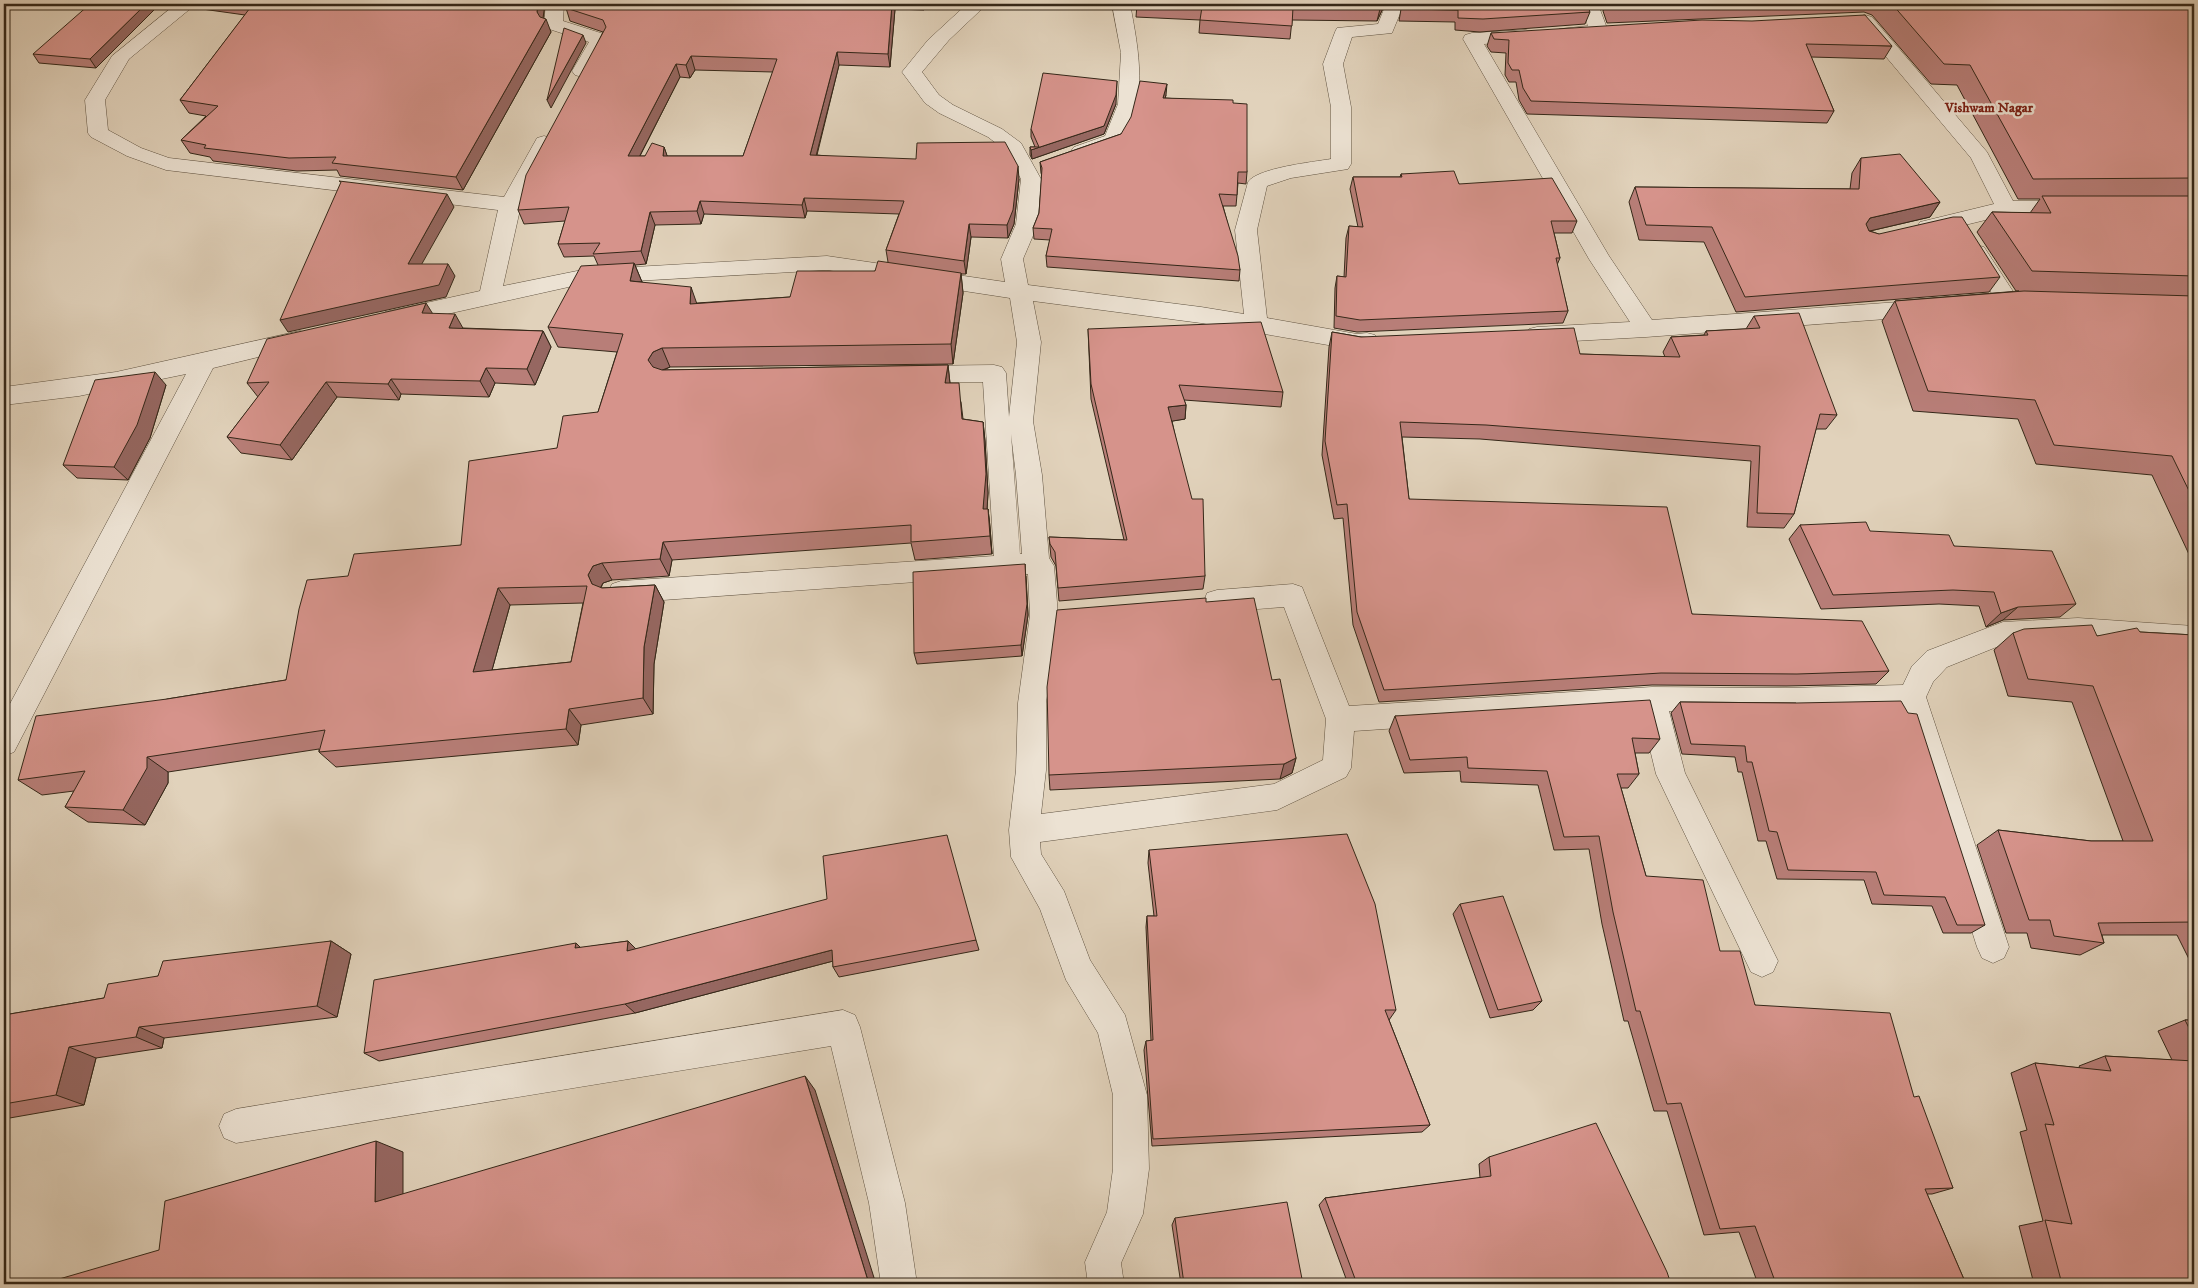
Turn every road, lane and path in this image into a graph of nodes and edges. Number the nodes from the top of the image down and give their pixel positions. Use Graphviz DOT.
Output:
graph roads {
  1 [pos="187,4"];
  2 [pos="555,4"];
  3 [pos="978,4"];
  4 [pos="1121,4"];
  5 [pos="1395,4"];
  6 [pos="1589,4"];
  7 [pos="1845,21"];
  8 [pos="571,92"];
  9 [pos="552,127"];
  10 [pos="1044,163"];
  11 [pos="510,205"];
  12 [pos="2006,208"];
  13 [pos="2085,208"];
  14 [pos="1957,221"];
  15 [pos="1908,231"];
  16 [pos="1020,292"];
  17 [pos="490,297"];
  18 [pos="2008,302"];
  19 [pos="1951,306"];
  20 [pos="370,323"];
  21 [pos="1256,324"];
  22 [pos="1646,329"];
  23 [pos="324,333"];
  24 [pos="1514,336"];
  25 [pos="1386,341"];
  26 [pos="205,361"];
  27 [pos="886,374"];
  28 [pos="4,396"];
  29 [pos="1036,563"];
  30 [pos="1008,564"];
  31 [pos="613,593"];
  32 [pos="1188,604"];
  33 [pos="1072,613"];
  34 [pos="1044,615"];
  35 [pos="2194,637"];
  36 [pos="1912,697"];
  37 [pos="1652,699"];
  38 [pos="1340,719"];
  39 [pos="4,744"];
  40 [pos="1024,830"];
  41 [pos="1993,947"];
  42 [pos="1762,961"];
  43 [pos="236,1126"];
  44 [pos="899,1284"];
  45 [pos="1106,1284"];
  1 -- 11 [label="street"];
  2 -- 8 [label="street"];
  3 -- 10 [label="street"];
  4 -- 10 [label="street"];
  5 -- 21 [label="street"];
  6 -- 22 [label="street"];
  7 -- 12 [label="street"];
  9 -- 11 [label="street"];
  10 -- 16 [label="street"];
  11 -- 17 [label="street"];
  12 -- 13 [label="street"];
  12 -- 14 [label="street"];
  14 -- 15 [label="street"];
  14 -- 18 [label="street"];
  16 -- 17 [label="street"];
  16 -- 21 [label="street"];
  16 -- 29 [label="street"];
  17 -- 20 [label="street"];
  19 -- 22 [label="street"];
  21 -- 25 [label="street"];
  22 -- 24 [label="street"];
  23 -- 26 [label="street"];
  26 -- 28 [label="street"];
  26 -- 39 [label="street"];
  27 -- 30 [label="street"];
  29 -- 30 [label="street"];
  29 -- 34 [label="street"];
  30 -- 31 [label="street"];
  32 -- 38 [label="street"];
  33 -- 34 [label="street"];
  34 -- 40 [label="street"];
  35 -- 36 [label="street"];
  36 -- 37 [label="street"];
  36 -- 41 [label="street"];
  37 -- 38 [label="street"];
  37 -- 42 [label="street"];
  38 -- 40 [label="street"];
  40 -- 45 [label="street"];
  43 -- 44 [label="street"];
}
